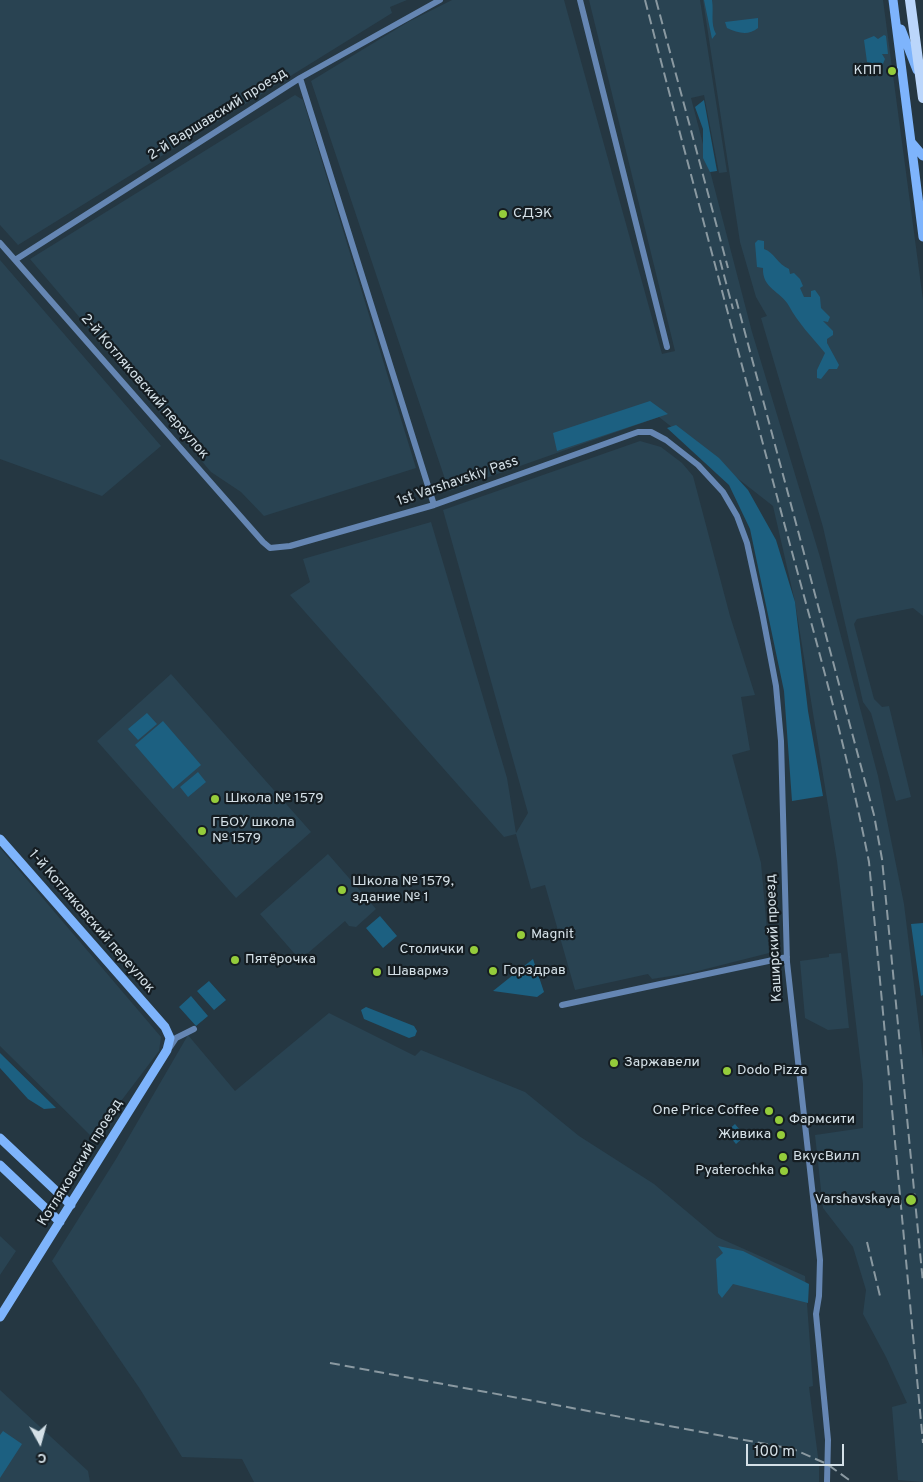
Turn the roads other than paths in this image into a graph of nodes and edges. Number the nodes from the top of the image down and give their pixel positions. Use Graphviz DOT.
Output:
graph roads {
  1 [pos="440,0"];
  2 [pos="580,0"];
  3 [pos="910,0"];
  4 [pos="894,5"];
  5 [pos="300,78"];
  6 [pos="922,91"];
  7 [pos="910,140"];
  8 [pos="923,156"];
  9 [pos="923,237"];
  10 [pos="0,243"];
  11 [pos="15,260"];
  12 [pos="667,347"];
  13 [pos="651,432"];
  14 [pos="434,505"];
  15 [pos="270,548"];
  16 [pos="0,839"];
  17 [pos="787,957"];
  18 [pos="562,1005"];
  19 [pos="194,1029"];
  20 [pos="168,1031"];
  21 [pos="182,1035"];
  22 [pos="167,1050"];
  23 [pos="0,1138"];
  24 [pos="0,1165"];
  25 [pos="71,1205"];
  26 [pos="60,1222"];
  27 [pos="0,1317"];
  28 [pos="827,1482"];
  1 -- 5 [label="street, 2-й Варшавский проезд"];
  2 -- 12 [label="street"];
  3 -- 6 [label="main road"];
  4 -- 6 [label="street"];
  4 -- 7 [label="street"];
  5 -- 11 [label="street, 2-й Варшавский проезд"];
  5 -- 14 [label="street"];
  7 -- 8 [label="street"];
  7 -- 9 [label="street"];
  10 -- 11 [label="street, 2-й Котляковский переулок"];
  11 -- 15 [label="street, 2-й Котляковский переулок"];
  13 -- 14 [label="street, 1st Varshavskiy Pass"];
  13 -- 17 [label="street, Каширский проезд"];
  14 -- 15 [label="street, 1st Varshavskiy Pass"];
  16 -- 20 [label="street, 1-й Котляковский переулок"];
  17 -- 18 [label="street"];
  17 -- 28 [label="street, Каширский проезд"];
  19 -- 21 [label="street"];
  20 -- 21 [label="street"];
  20 -- 22 [label="street, Котляковский проезд"];
  21 -- 22 [label="street"];
  22 -- 25 [label="street, Котляковский проезд"];
  23 -- 25 [label="street"];
  24 -- 26 [label="street"];
  25 -- 26 [label="street, Котляковский проезд"];
  26 -- 27 [label="street, Котляковский проезд"];
}
